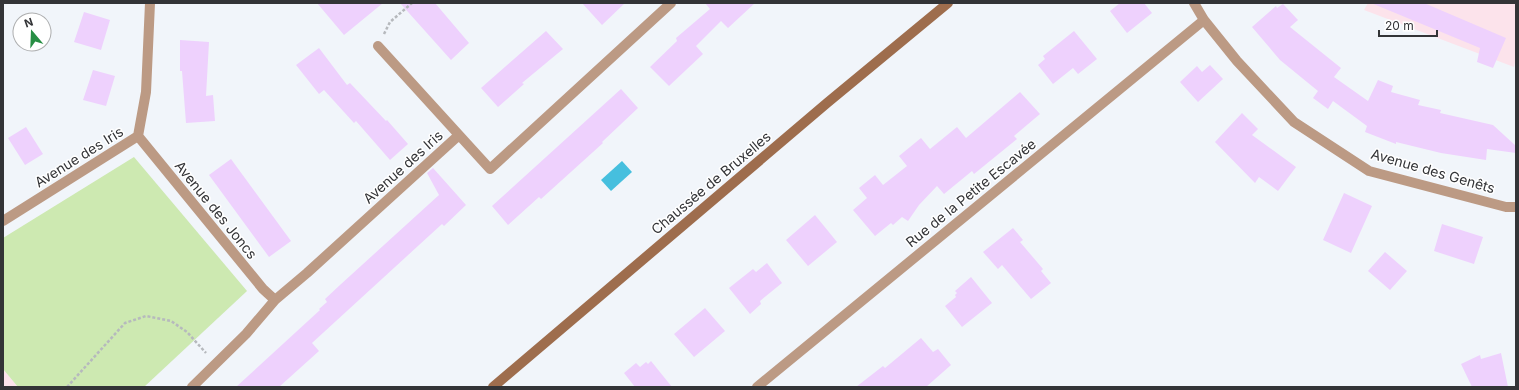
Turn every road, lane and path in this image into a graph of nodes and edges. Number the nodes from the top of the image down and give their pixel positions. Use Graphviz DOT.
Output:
graph roads {
  1 [pos="150,3"];
  2 [pos="412,3"];
  3 [pos="671,3"];
  4 [pos="948,3"];
  5 [pos="1194,3"];
  6 [pos="1204,20"];
  7 [pos="378,46"];
  8 [pos="459,135"];
  9 [pos="138,136"];
  10 [pos="1516,207"];
  11 [pos="3,221"];
  12 [pos="275,300"];
  13 [pos="216,363"];
  14 [pos="67,387"];
  15 [pos="192,387"];
  16 [pos="493,387"];
  17 [pos="757,387"];
  1 -- 9 [label="street, Avenue des Iris"];
  2 -- 7 [label="path"];
  3 -- 8 [label="street, Avenue des Iris"];
  4 -- 16 [label="main road, Chaussée de Bruxelles"];
  5 -- 6 [label="street, Avenue des Genêts"];
  6 -- 10 [label="street, Avenue des Genêts"];
  6 -- 17 [label="street, Rue de la Petite Escavée"];
  7 -- 8 [label="street"];
  8 -- 12 [label="street, Avenue des Iris"];
  9 -- 11 [label="street, Avenue des Iris"];
  9 -- 12 [label="street, Avenue des Joncs"];
  12 -- 13 [label="street, Avenue des Iris"];
  13 -- 14 [label="path"];
  13 -- 15 [label="street, Avenue des Iris"];
}
